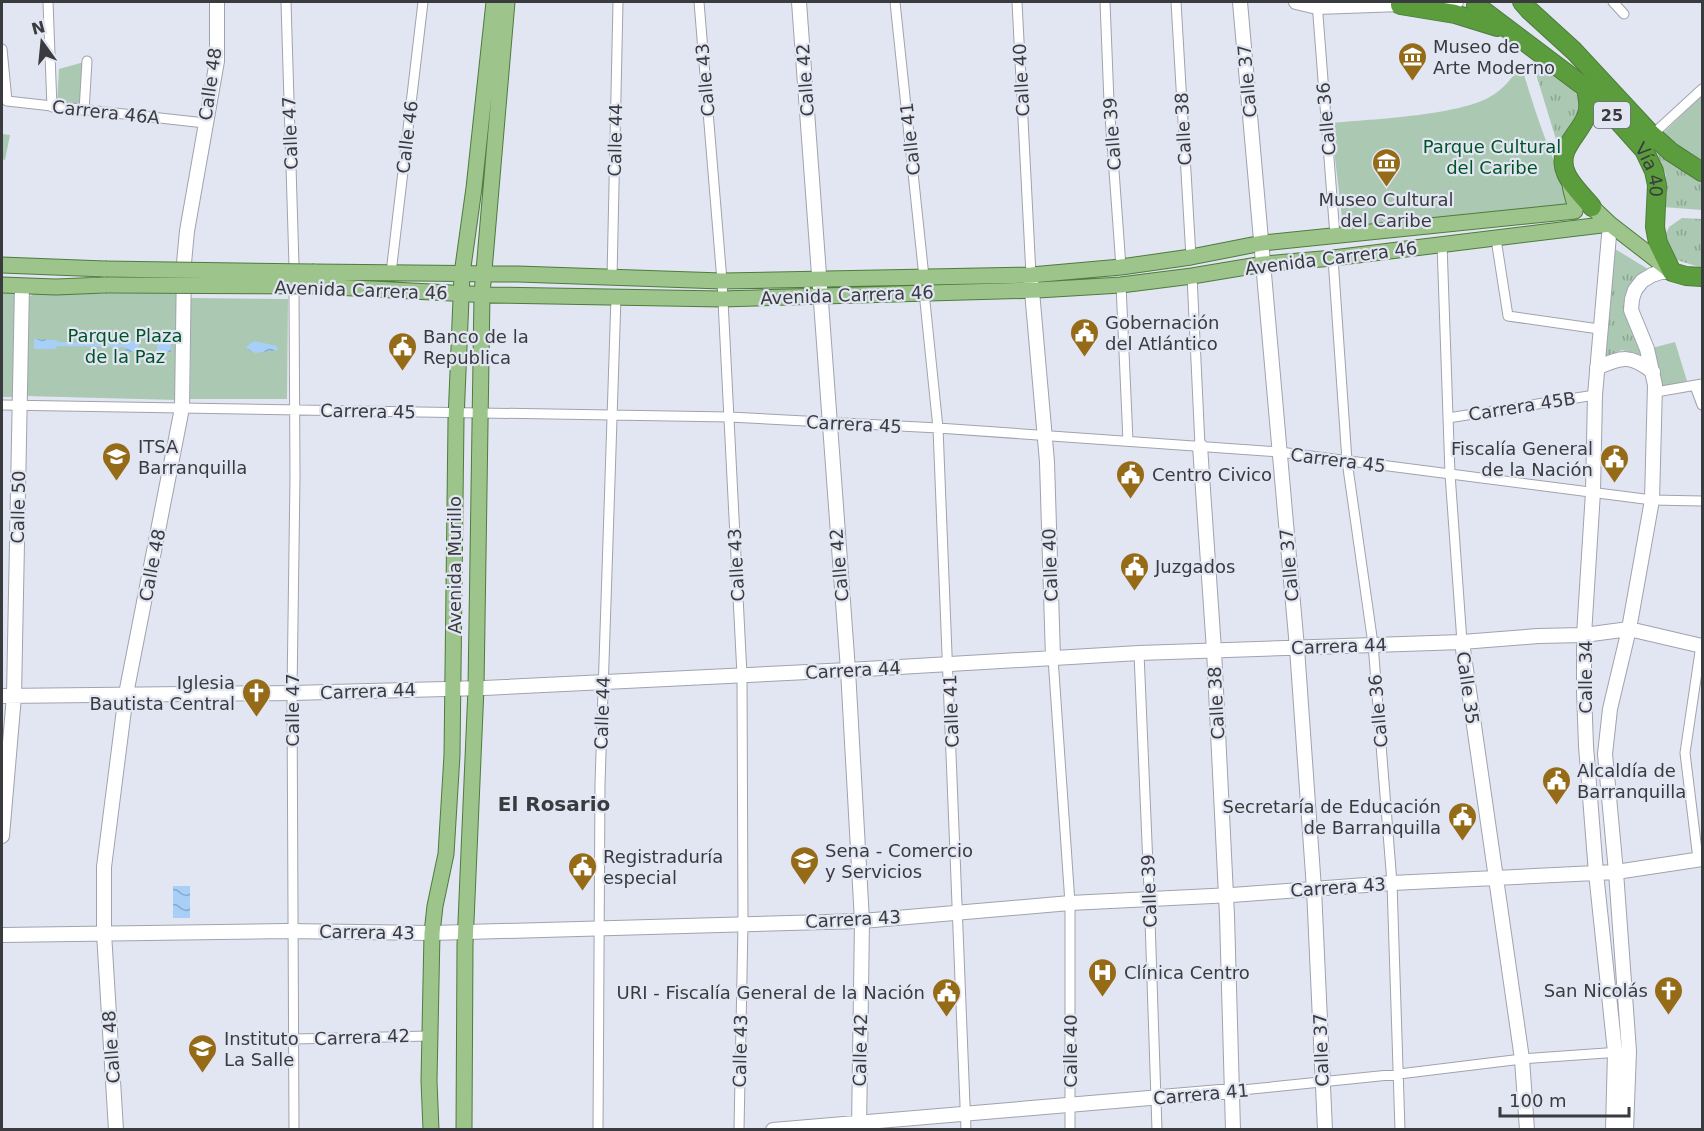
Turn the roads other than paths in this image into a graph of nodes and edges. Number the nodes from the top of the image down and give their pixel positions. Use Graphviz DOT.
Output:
graph roads {
  1 [pos="48,2"];
  2 [pos="217,2"];
  3 [pos="286,2"];
  4 [pos="423,2"];
  5 [pos="494,2"];
  6 [pos="507,2"];
  7 [pos="618,2"];
  8 [pos="699,2"];
  9 [pos="799,2"];
  10 [pos="895,2"];
  11 [pos="1017,2"];
  12 [pos="1105,2"];
  13 [pos="1176,2"];
  14 [pos="1240,2"];
  15 [pos="1296,2"];
  16 [pos="1455,2"];
  17 [pos="1522,2"];
  18 [pos="1613,2"];
  19 [pos="1481,3"];
  20 [pos="1317,4"];
  21 [pos="1400,5"];
  22 [pos="1624,14"];
  23 [pos="1508,30"];
  24 [pos="2,49"];
  25 [pos="87,61"];
  26 [pos="1587,89"];
  27 [pos="1702,89"];
  28 [pos="52,107"];
  29 [pos="84,111"];
  30 [pos="205,123"];
  31 [pos="1652,135"];
  32 [pos="1702,172"];
  33 [pos="1570,180"];
  34 [pos="1592,207"];
  35 [pos="1610,224"];
  36 [pos="1335,236"];
  37 [pos="1496,238"];
  38 [pos="1262,243"];
  39 [pos="1442,244"];
  40 [pos="1191,257"];
  41 [pos="1333,258"];
  42 [pos="184,263"];
  43 [pos="1264,264"];
  44 [pos="2,265"];
  45 [pos="294,265"];
  46 [pos="54,267"];
  47 [pos="1120,267"];
  48 [pos="391,273"];
  49 [pos="462,274"];
  50 [pos="484,274"];
  51 [pos="1687,275"];
  52 [pos="1192,276"];
  53 [pos="105,277"];
  54 [pos="612,278"];
  55 [pos="320,279"];
  56 [pos="722,281"];
  57 [pos="1031,282"];
  58 [pos="2,285"];
  59 [pos="924,285"];
  60 [pos="1121,285"];
  61 [pos="22,286"];
  62 [pos="1702,286"];
  63 [pos="56,287"];
  64 [pos="821,287"];
  65 [pos="183,291"];
  66 [pos="294,291"];
  67 [pos="442,293"];
  68 [pos="461,293"];
  69 [pos="482,294"];
  70 [pos="616,297"];
  71 [pos="722,299"];
  72 [pos="460,313"];
  73 [pos="1599,329"];
  74 [pos="1597,368"];
  75 [pos="1653,372"];
  76 [pos="1699,385"];
  77 [pos="1656,392"];
  78 [pos="1595,395"];
  79 [pos="2,405"];
  80 [pos="20,405"];
  81 [pos="1702,405"];
  82 [pos="182,408"];
  83 [pos="294,409"];
  84 [pos="456,412"];
  85 [pos="479,412"];
  86 [pos="613,415"];
  87 [pos="729,417"];
  88 [pos="1448,418"];
  89 [pos="830,423"];
  90 [pos="938,428"];
  91 [pos="1045,436"];
  92 [pos="1128,441"];
  93 [pos="1200,446"];
  94 [pos="1280,452"];
  95 [pos="1347,461"];
  96 [pos="1450,474"];
  97 [pos="1593,492"];
  98 [pos="1652,500"];
  99 [pos="1702,501"];
  100 [pos="1629,629"];
  101 [pos="1584,635"];
  102 [pos="1462,642"];
  103 [pos="1373,644"];
  104 [pos="1702,645"];
  105 [pos="1297,648"];
  106 [pos="1214,650"];
  107 [pos="1138,653"];
  108 [pos="1053,658"];
  109 [pos="949,664"];
  110 [pos="848,670"];
  111 [pos="742,675"];
  112 [pos="602,681"];
  113 [pos="453,688"];
  114 [pos="476,688"];
  115 [pos="292,693"];
  116 [pos="126,694"];
  117 [pos="8,696"];
  118 [pos="2,836"];
  119 [pos="1700,859"];
  120 [pos="1616,872"];
  121 [pos="1596,873"];
  122 [pos="1496,879"];
  123 [pos="1392,883"];
  124 [pos="1314,889"];
  125 [pos="1226,895"];
  126 [pos="1149,899"];
  127 [pos="1070,903"];
  128 [pos="958,912"];
  129 [pos="862,921"];
  130 [pos="743,924"];
  131 [pos="600,928"];
  132 [pos="293,931"];
  133 [pos="466,931"];
  134 [pos="104,933"];
  135 [pos="432,933"];
  136 [pos="2,934"];
  137 [pos="430,1035"];
  138 [pos="293,1039"];
  139 [pos="1622,1052"];
  140 [pos="1522,1059"];
  141 [pos="1399,1074"];
  142 [pos="1323,1082"];
  143 [pos="1232,1091"];
  144 [pos="1157,1097"];
  145 [pos="1069,1105"];
  146 [pos="966,1113"];
  147 [pos="859,1126"];
  148 [pos="116,1130"];
  149 [pos="294,1130"];
  150 [pos="431,1130"];
  151 [pos="464,1130"];
  152 [pos="598,1130"];
  153 [pos="739,1130"];
  154 [pos="773,1130"];
  155 [pos="966,1130"];
  156 [pos="1070,1130"];
  157 [pos="1156,1130"];
  158 [pos="1233,1130"];
  159 [pos="1325,1130"];
  160 [pos="1400,1130"];
  161 [pos="1527,1130"];
  162 [pos="1613,1130"];
  163 [pos="1626,1130"];
  1 -- 28 [label="street"];
  2 -- 30 [label="street, Calle 48"];
  3 -- 45 [label="street, Calle 47"];
  4 -- 48 [label="street, Calle 46"];
  5 -- 49 [label="main road, Avenida Murillo"];
  6 -- 50 [label="main road, Avenida Murillo"];
  7 -- 54 [label="street, Calle 44"];
  8 -- 56 [label="street, Calle 43"];
  9 -- 64 [label="street, Calle 42"];
  10 -- 59 [label="street, Calle 41"];
  11 -- 57 [label="street, Calle 40"];
  12 -- 47 [label="street, Calle 39"];
  13 -- 40 [label="street, Calle 38"];
  14 -- 38 [label="street, Calle 37"];
  15 -- 20 [label="street"];
  16 -- 19 [label="highway, 25"];
  16 -- 21 [label="street"];
  17 -- 31 [label="highway, 25"];
  18 -- 22 [label="street"];
  19 -- 23 [label="highway, Vía 40 / 25"];
  20 -- 21 [label="street"];
  20 -- 36 [label="street, Calle 36"];
  21 -- 23 [label="highway"];
  23 -- 26 [label="highway, Vía 40 / 25"];
  24 -- 28 [label="street, Carrera 46A"];
  25 -- 29 [label="street"];
  26 -- 33 [label="highway, 25"];
  26 -- 51 [label="highway, Vía 40 / 25"];
  27 -- 31 [label="street"];
  28 -- 29 [label="street, Carrera 46A"];
  29 -- 30 [label="street, Carrera 46A"];
  30 -- 42 [label="street, Calle 48"];
  31 -- 32 [label="highway, 25"];
  33 -- 34 [label="highway, 25"];
  33 -- 36 [label="main road, Avenida Carrera 46"];
  34 -- 35 [label="main road, 25"];
  35 -- 37 [label="main road, Avenida Carrera 46"];
  35 -- 51 [label="main road, 25"];
  35 -- 73 [label="street, Calle 34"];
  36 -- 38 [label="main road, Avenida Carrera 46"];
  37 -- 39 [label="main road, Avenida Carrera 46"];
  37 -- 73 [label="street"];
  38 -- 40 [label="main road, Avenida Carrera 46"];
  38 -- 43 [label="street, Calle 37"];
  39 -- 41 [label="main road, Avenida Carrera 46"];
  39 -- 88 [label="street, Calle 35"];
  40 -- 47 [label="main road, Avenida Carrera 46"];
  41 -- 43 [label="main road, Avenida Carrera 46"];
  41 -- 95 [label="street, Calle 36"];
  42 -- 45 [label="street"];
  42 -- 46 [label="street"];
  42 -- 65 [label="street, Calle 48"];
  43 -- 52 [label="main road, Avenida Carrera 46"];
  43 -- 94 [label="street, Calle 37"];
  44 -- 46 [label="main road, Avenida Carrera 46"];
  45 -- 55 [label="street"];
  46 -- 53 [label="main road, Avenida Carrera 46"];
  47 -- 57 [label="main road, Avenida Carrera 46"];
  48 -- 49 [label="main road, Avenida Carrera 46"];
  48 -- 55 [label="main road, Avenida Carrera 46"];
  49 -- 50 [label="main road, Avenida Carrera 46"];
  49 -- 68 [label="main road, Avenida Murillo"];
  50 -- 54 [label="main road, Avenida Carrera 46"];
  50 -- 69 [label="main road, Avenida Murillo"];
  51 -- 62 [label="highway, 25"];
  51 -- 75 [label="street, Calle 34"];
  52 -- 60 [label="main road, Avenida Carrera 46"];
  52 -- 93 [label="street, Calle 38"];
  53 -- 55 [label="main road, Avenida Carrera 46, bridge"];
  53 -- 63 [label="main road, Avenida Carrera 46"];
  54 -- 56 [label="main road, Avenida Carrera 46"];
  55 -- 66 [label="street"];
  55 -- 67 [label="main road, Avenida Carrera 46"];
  56 -- 64 [label="main road, Avenida Carrera 46"];
  56 -- 71 [label="street, Calle 43"];
  57 -- 59 [label="main road, Avenida Carrera 46"];
  57 -- 60 [label="main road, Avenida Carrera 46"];
  57 -- 91 [label="street, Calle 40"];
  58 -- 61 [label="main road, Avenida Carrera 46"];
  59 -- 64 [label="main road, Avenida Carrera 46"];
  59 -- 90 [label="street, Calle 41"];
  60 -- 92 [label="street"];
  61 -- 63 [label="main road, Avenida Carrera 46"];
  61 -- 80 [label="street, Calle 50"];
  63 -- 65 [label="street"];
  64 -- 71 [label="main road, Avenida Carrera 46"];
  64 -- 89 [label="street, Calle 42"];
  65 -- 66 [label="street"];
  65 -- 82 [label="street, Calle 48"];
  66 -- 83 [label="street, Calle 47"];
  67 -- 68 [label="main road, Avenida Carrera 46"];
  67 -- 72 [label="main road"];
  68 -- 69 [label="main road, Avenida Carrera 46"];
  68 -- 72 [label="main road, Avenida Murillo"];
  69 -- 70 [label="main road, Avenida Carrera 46"];
  69 -- 85 [label="main road, Avenida Murillo"];
  70 -- 71 [label="main road, Avenida Carrera 46"];
  70 -- 86 [label="street, Calle 44"];
  71 -- 87 [label="street, Calle 43"];
  72 -- 84 [label="main road, Avenida Murillo"];
  73 -- 74 [label="street, Calle 34"];
  74 -- 75 [label="street"];
  74 -- 78 [label="street, Calle 34"];
  75 -- 77 [label="street, Calle 34"];
  76 -- 77 [label="street"];
  76 -- 81 [label="street"];
  77 -- 98 [label="street, Calle 34"];
  78 -- 88 [label="street, Carrera 45B"];
  78 -- 97 [label="street, Calle 34"];
  79 -- 80 [label="street, Carrera 45"];
  80 -- 82 [label="street, Carrera 45"];
  80 -- 117 [label="street, Calle 50"];
  82 -- 83 [label="street, Carrera 45"];
  82 -- 116 [label="street, Calle 48"];
  83 -- 84 [label="street, Carrera 45"];
  83 -- 115 [label="street, Calle 47"];
  84 -- 85 [label="street, Carrera 45"];
  84 -- 113 [label="main road, Avenida Murillo"];
  85 -- 86 [label="street, Carrera 45"];
  85 -- 114 [label="main road, Avenida Murillo"];
  86 -- 87 [label="street, Carrera 45"];
  86 -- 112 [label="street, Calle 44"];
  87 -- 89 [label="street, Carrera 45"];
  87 -- 111 [label="street, Calle 43"];
  88 -- 96 [label="street, Calle 35"];
  89 -- 90 [label="street, Carrera 45"];
  89 -- 110 [label="street, Calle 42"];
  90 -- 91 [label="street, Carrera 45"];
  90 -- 109 [label="street, Calle 41"];
  91 -- 92 [label="street, Carrera 45"];
  91 -- 108 [label="street, Calle 40"];
  92 -- 93 [label="street, Carrera 45"];
  93 -- 94 [label="street, Carrera 45"];
  93 -- 106 [label="street, Calle 38"];
  94 -- 95 [label="street, Carrera 45"];
  94 -- 105 [label="street, Calle 37"];
  95 -- 96 [label="street, Carrera 45"];
  95 -- 103 [label="street, Calle 36"];
  96 -- 97 [label="street, Carrera 45"];
  96 -- 102 [label="street, Calle 35"];
  97 -- 98 [label="street, Carrera 45"];
  97 -- 101 [label="street, Calle 34"];
  98 -- 99 [label="street, Carrera 45"];
  98 -- 100 [label="street, Calle 34"];
  100 -- 101 [label="street, Carrera 44"];
  100 -- 104 [label="street, Carrera 44"];
  100 -- 120 [label="street, Calle 34"];
  101 -- 102 [label="street, Carrera 44"];
  101 -- 121 [label="street, Calle 34"];
  102 -- 103 [label="street, Carrera 44"];
  102 -- 122 [label="street, Calle 35"];
  103 -- 105 [label="street, Carrera 44"];
  103 -- 123 [label="street, Calle 36"];
  104 -- 119 [label="street"];
  105 -- 106 [label="street, Carrera 44"];
  105 -- 124 [label="street, Calle 37"];
  106 -- 107 [label="street, Carrera 44"];
  106 -- 125 [label="street, Calle 38"];
  107 -- 108 [label="street, Carrera 44"];
  107 -- 126 [label="street, Calle 39"];
  108 -- 109 [label="street, Carrera 44"];
  108 -- 127 [label="street, Calle 40"];
  109 -- 110 [label="street, Carrera 44"];
  109 -- 128 [label="street, Calle 41"];
  110 -- 111 [label="street, Carrera 44"];
  110 -- 129 [label="street, Calle 42"];
  111 -- 112 [label="street, Carrera 44"];
  111 -- 130 [label="street, Calle 43"];
  112 -- 114 [label="street, Carrera 44"];
  112 -- 131 [label="street, Calle 44"];
  113 -- 114 [label="street, Carrera 44"];
  113 -- 115 [label="street, Carrera 44"];
  113 -- 135 [label="main road, Avenida Murillo"];
  114 -- 133 [label="main road, Avenida Murillo"];
  115 -- 116 [label="street, Carrera 44"];
  115 -- 132 [label="street, Calle 47"];
  116 -- 117 [label="street, Carrera 44"];
  116 -- 134 [label="street, Calle 48"];
  117 -- 118 [label="street, Calle 50"];
  119 -- 120 [label="street, Carrera 43"];
  120 -- 121 [label="street, Carrera 43"];
  120 -- 139 [label="street, Calle 34"];
  121 -- 122 [label="street, Carrera 43"];
  121 -- 139 [label="street, Calle 34"];
  122 -- 123 [label="street, Carrera 43"];
  122 -- 140 [label="street, Calle 35"];
  123 -- 124 [label="street, Carrera 43"];
  123 -- 141 [label="street, Calle 36"];
  124 -- 125 [label="street, Carrera 43"];
  124 -- 142 [label="street, Calle 37"];
  125 -- 126 [label="street, Carrera 43"];
  125 -- 143 [label="street, Calle 38"];
  126 -- 127 [label="street, Carrera 43"];
  126 -- 144 [label="street, Calle 39"];
  127 -- 128 [label="street, Carrera 43"];
  127 -- 145 [label="street, Calle 40"];
  128 -- 129 [label="street, Carrera 43"];
  128 -- 146 [label="street, Calle 41"];
  129 -- 130 [label="street, Carrera 43"];
  129 -- 147 [label="street, Calle 42"];
  130 -- 131 [label="street, Carrera 43"];
  130 -- 153 [label="street, Calle 43"];
  131 -- 133 [label="street, Carrera 43"];
  131 -- 152 [label="street, Calle 44"];
  132 -- 134 [label="street, Carrera 43"];
  132 -- 135 [label="street, Carrera 43"];
  132 -- 138 [label="street, Calle 47"];
  133 -- 135 [label="street, Carrera 43"];
  133 -- 151 [label="main road, Avenida Murillo"];
  134 -- 136 [label="street, Carrera 43"];
  134 -- 148 [label="street, Calle 48"];
  135 -- 137 [label="main road, Avenida Murillo"];
  137 -- 138 [label="street, Carrera 42"];
  137 -- 150 [label="main road, Avenida Murillo"];
  138 -- 149 [label="street, Calle 47"];
  139 -- 140 [label="street, Carrera 41"];
  139 -- 162 [label="street, Calle 34"];
  139 -- 163 [label="street, Calle 34"];
  140 -- 141 [label="street, Carrera 41"];
  140 -- 161 [label="street, Calle 35"];
  141 -- 142 [label="street, Carrera 41"];
  141 -- 160 [label="street, Calle 36"];
  142 -- 143 [label="street, Carrera 41"];
  142 -- 159 [label="street, Calle 37"];
  143 -- 144 [label="street, Carrera 41"];
  143 -- 158 [label="street, Calle 38"];
  144 -- 145 [label="street, Carrera 41"];
  144 -- 157 [label="street, Calle 39"];
  145 -- 146 [label="street, Carrera 41"];
  145 -- 156 [label="street, Calle 40"];
  146 -- 147 [label="street, Carrera 41"];
  146 -- 155 [label="street, Calle 41"];
  147 -- 154 [label="street, Carrera 41"];
}
